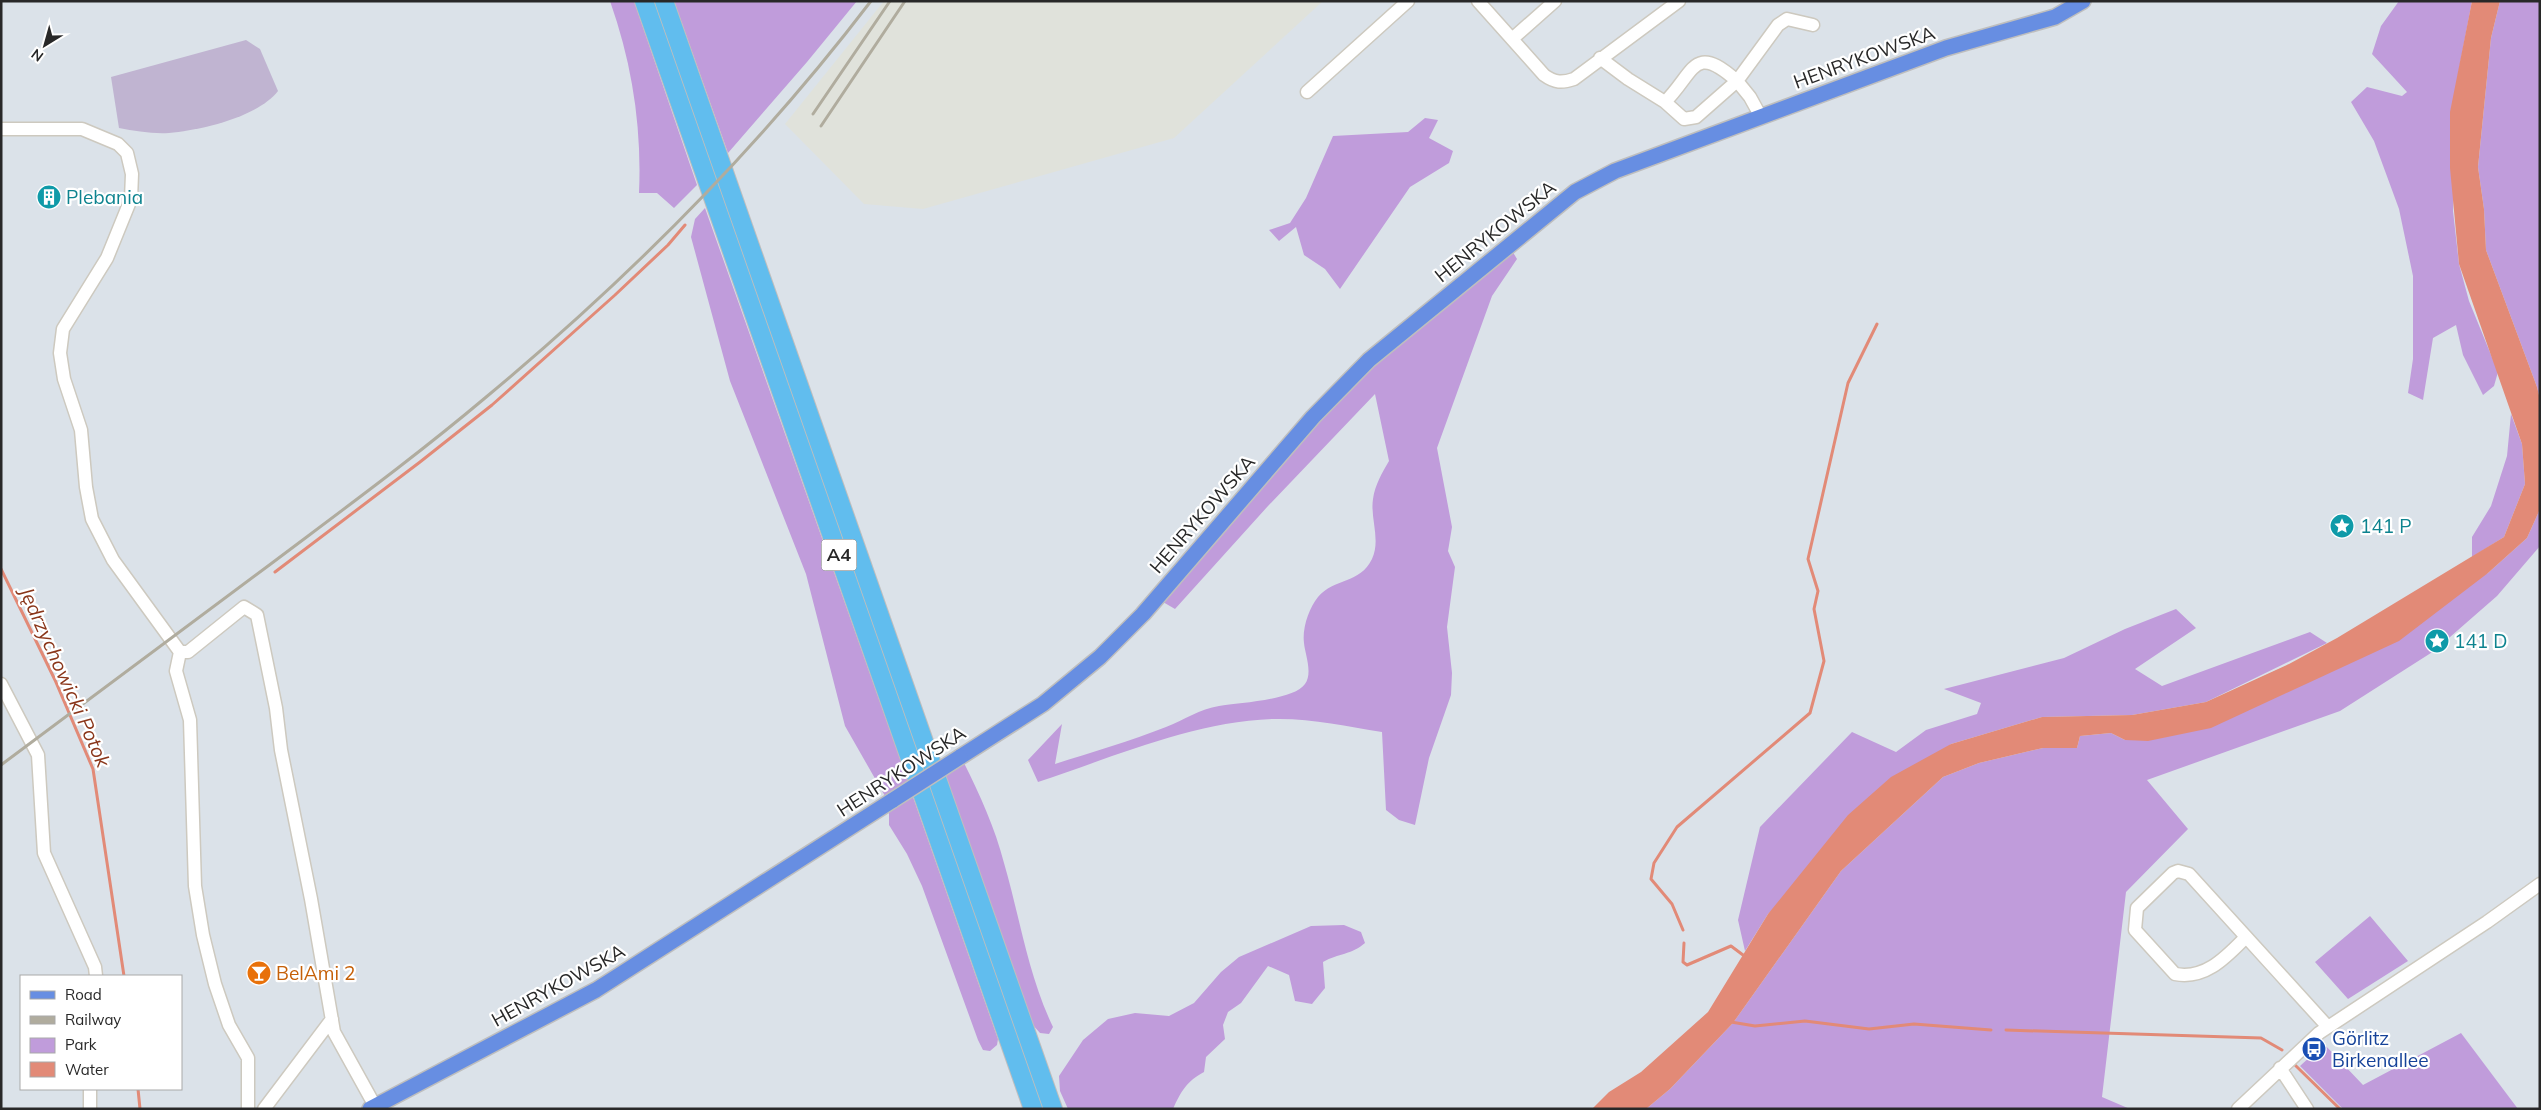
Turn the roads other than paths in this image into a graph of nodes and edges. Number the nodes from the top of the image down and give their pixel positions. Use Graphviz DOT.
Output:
graph roads {
  1 [pos="644,1"];
  2 [pos="664,1"];
  3 [pos="1408,1"];
  4 [pos="1478,1"];
  5 [pos="1555,1"];
  6 [pos="1679,1"];
  7 [pos="2083,1"];
  8 [pos="1813,25"];
  9 [pos="1512,39"];
  10 [pos="1600,58"];
  11 [pos="1737,81"];
  12 [pos="1307,92"];
  13 [pos="1665,102"];
  14 [pos="1761,117"];
  15 [pos="1,129"];
  16 [pos="180,652"];
  17 [pos="1,684"];
  18 [pos="2540,884"];
  19 [pos="2246,937"];
  20 [pos="96,975"];
  21 [pos="332,1019"];
  22 [pos="2328,1027"];
  23 [pos="2280,1068"];
  24 [pos="90,1090"];
  25 [pos="372,1107"];
  26 [pos="90,1109"];
  27 [pos="248,1109"];
  28 [pos="264,1109"];
  29 [pos="1033,1109"];
  30 [pos="1052,1109"];
  31 [pos="2238,1109"];
  32 [pos="2307,1109"];
  1 -- 29 [label="highway, A4"];
  2 -- 30 [label="highway, A4"];
  3 -- 12 [label="street"];
  4 -- 9 [label="street"];
  5 -- 9 [label="street"];
  6 -- 10 [label="street"];
  7 -- 14 [label="main road, HENRYKOWSKA"];
  8 -- 11 [label="street"];
  9 -- 10 [label="street"];
  10 -- 13 [label="street"];
  11 -- 13 [label="street"];
  11 -- 13 [label="street"];
  11 -- 14 [label="street"];
  14 -- 25 [label="main road, HENRYKOWSKA, bridge"];
  15 -- 16 [label="street"];
  16 -- 21 [label="street"];
  16 -- 27 [label="street"];
  17 -- 20 [label="street"];
  18 -- 22 [label="street"];
  19 -- 19 [label="street"];
  19 -- 22 [label="street"];
  21 -- 25 [label="street"];
  21 -- 28 [label="street"];
  22 -- 23 [label="street"];
  23 -- 31 [label="street"];
  23 -- 32 [label="street"];
  24 -- 26 [label="street"];
}
